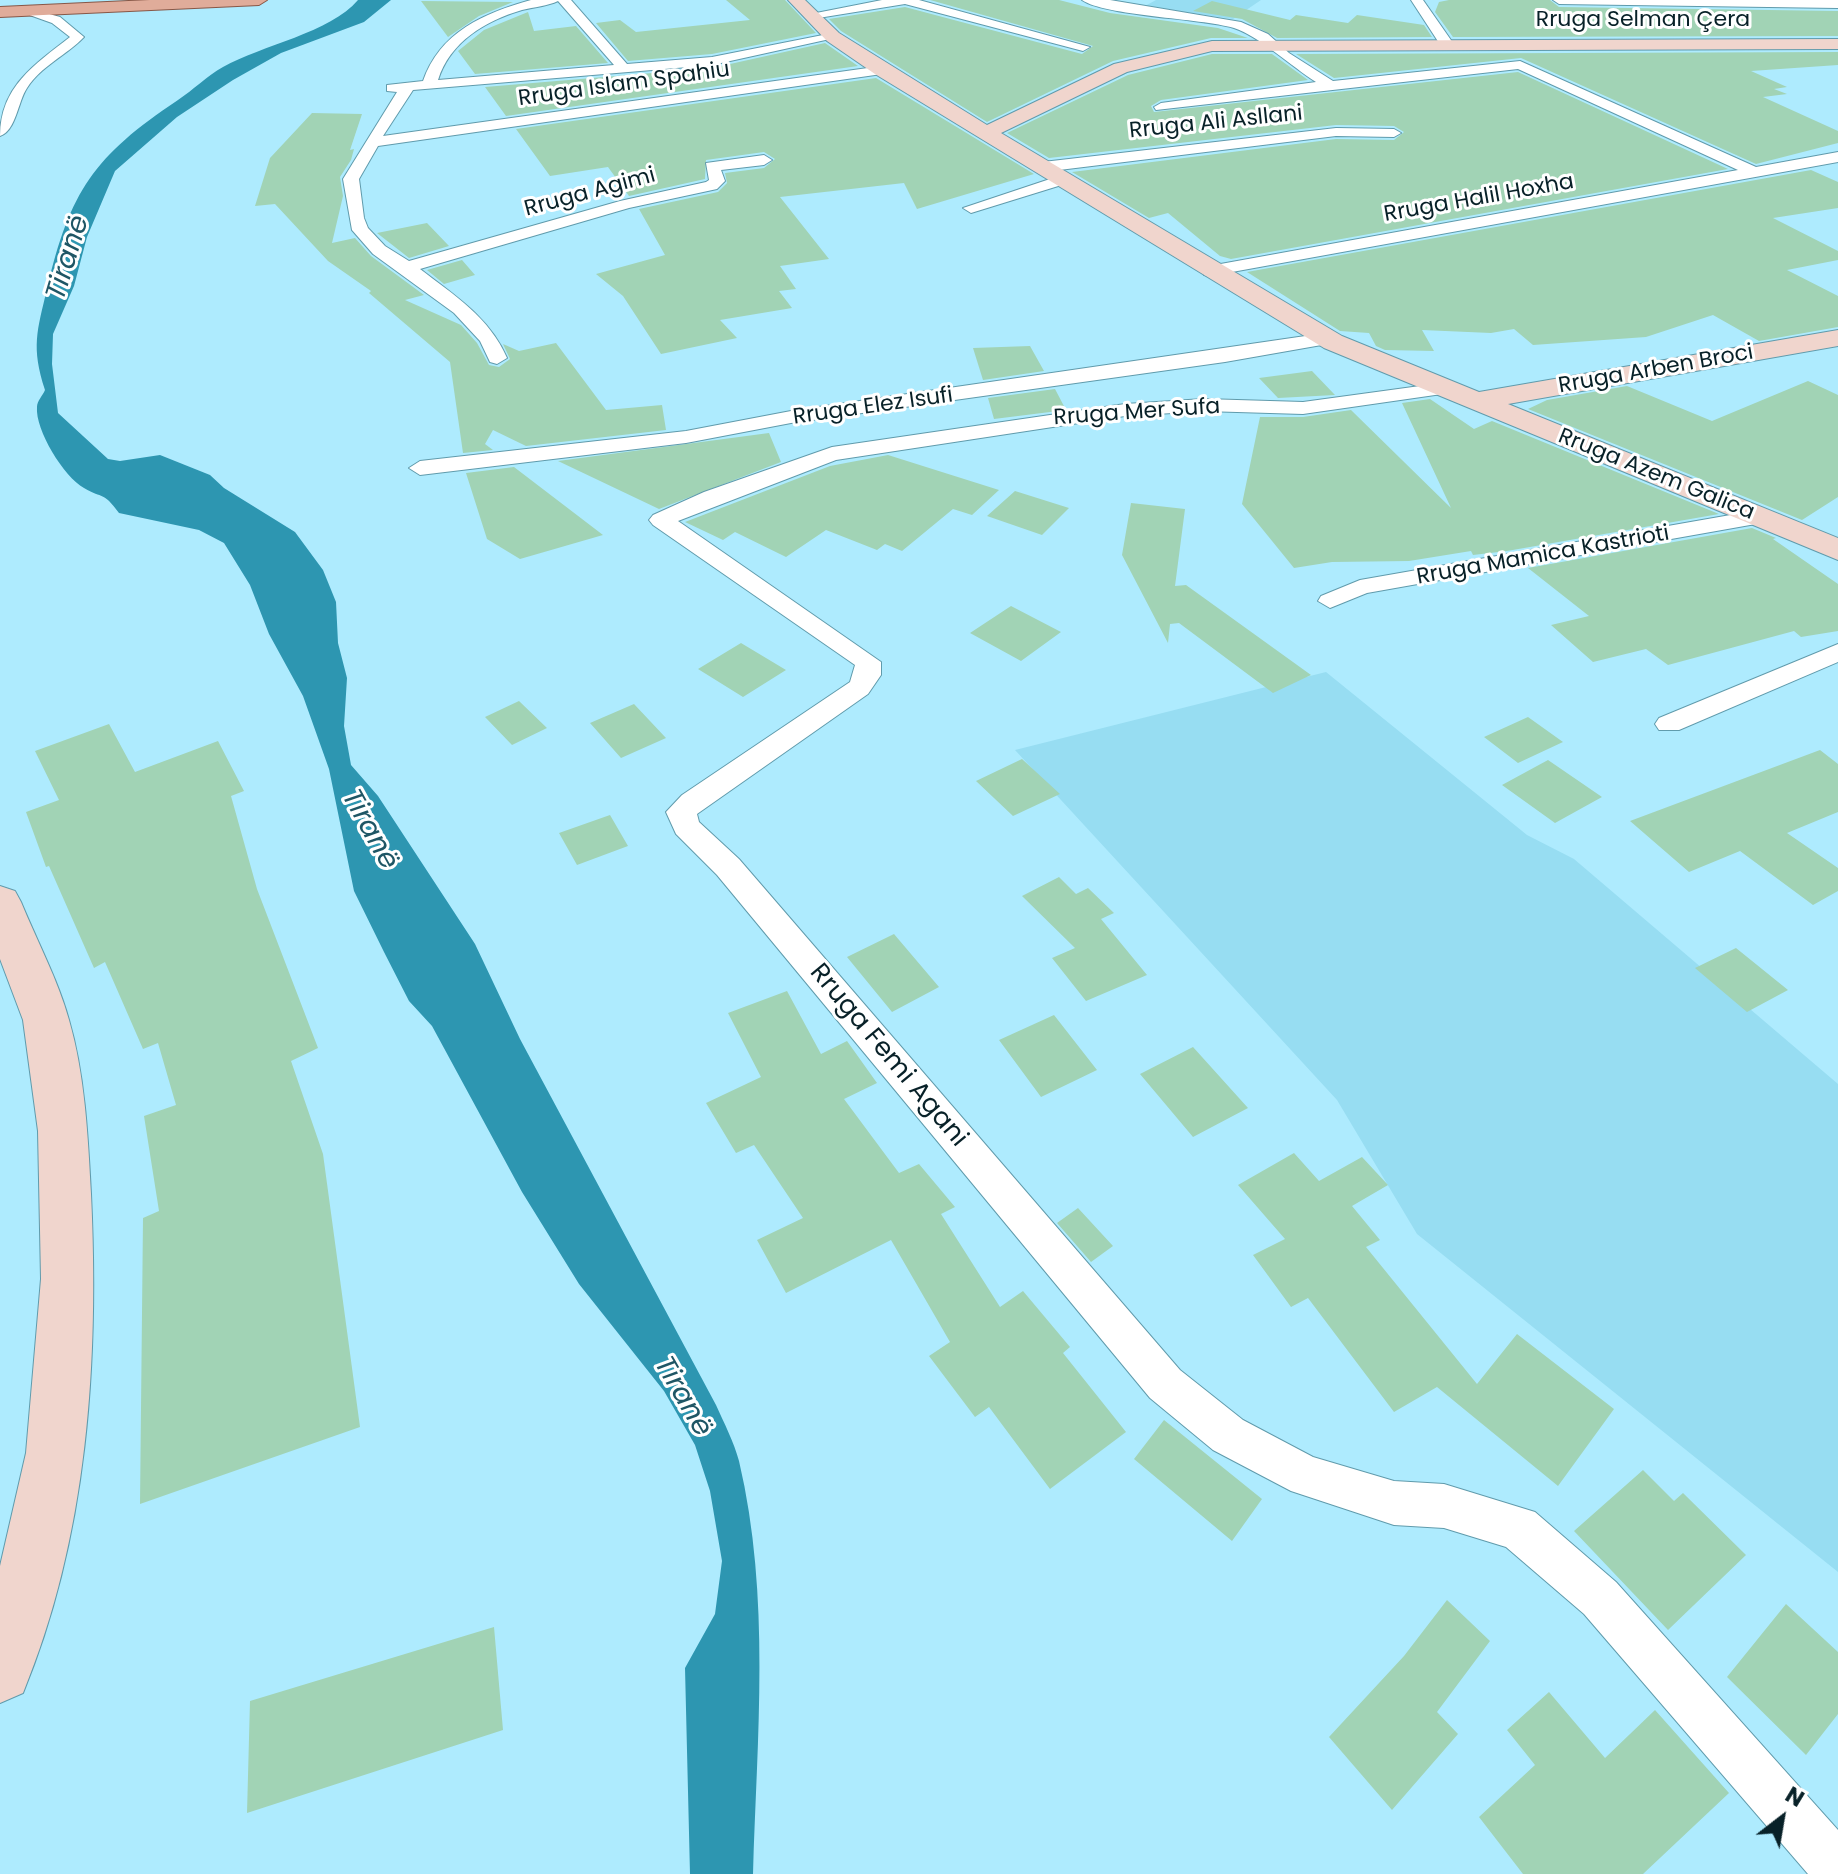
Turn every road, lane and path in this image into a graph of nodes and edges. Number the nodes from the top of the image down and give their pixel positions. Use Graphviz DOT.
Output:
graph roads {
  1 [pos="110,0"];
  2 [pos="259,0"];
  3 [pos="553,0"];
  4 [pos="564,0"];
  5 [pos="905,0"];
  6 [pos="1088,0"];
  7 [pos="1417,0"];
  8 [pos="1559,0"];
  9 [pos="214,2"];
  10 [pos="1838,4"];
  11 [pos="804,8"];
  12 [pos="0,10"];
  13 [pos="28,10"];
  14 [pos="833,37"];
  15 [pos="1446,43"];
  16 [pos="1271,44"];
  17 [pos="1838,44"];
  18 [pos="1083,47"];
  19 [pos="625,70"];
  20 [pos="882,70"];
  21 [pos="430,82"];
  22 [pos="1330,85"];
  23 [pos="1161,107"];
  24 [pos="987,131"];
  25 [pos="0,132"];
  26 [pos="1394,133"];
  27 [pos="373,142"];
  28 [pos="1838,157"];
  29 [pos="764,160"];
  30 [pos="1756,173"];
  31 [pos="1052,174"];
  32 [pos="971,208"];
  33 [pos="407,267"];
  34 [pos="1210,271"];
  35 [pos="1838,338"];
  36 [pos="1326,339"];
  37 [pos="497,358"];
  38 [pos="1442,389"];
  39 [pos="1475,401"];
  40 [pos="791,417"];
  41 [pos="832,454"];
  42 [pos="420,468"];
  43 [pos="1759,517"];
  44 [pos="661,520"];
  45 [pos="1838,550"];
  46 [pos="1330,601"];
  47 [pos="1838,652"];
  48 [pos="1669,724"];
  49 [pos="0,902"];
  50 [pos="0,1670"];
  51 [pos="1838,1869"];
  1 -- 12 [label="main road"];
  2 -- 9 [label="main road"];
  3 -- 21 [label="street"];
  4 -- 19 [label="street"];
  5 -- 11 [label="street"];
  5 -- 18 [label="street"];
  6 -- 16 [label="street"];
  7 -- 15 [label="street"];
  8 -- 10 [label="street"];
  9 -- 13 [label="main road"];
  11 -- 14 [label="main road"];
  12 -- 13 [label="main road"];
  13 -- 25 [label="street"];
  14 -- 19 [label="street"];
  14 -- 20 [label="main road"];
  15 -- 16 [label="main road, Rruga Selman Çera"];
  15 -- 17 [label="main road, Rruga Selman Çera"];
  16 -- 22 [label="street"];
  16 -- 24 [label="main road, Rruga Selman Çera"];
  19 -- 21 [label="street"];
  20 -- 24 [label="main road"];
  20 -- 27 [label="street, Rruga Islam Spahiu"];
  21 -- 27 [label="street"];
  22 -- 23 [label="street"];
  22 -- 30 [label="street"];
  24 -- 31 [label="main road"];
  26 -- 31 [label="street, Rruga Ali Asllani"];
  27 -- 33 [label="street"];
  28 -- 30 [label="street, Rruga Halil Hoxha"];
  29 -- 33 [label="street, Rruga Agimi"];
  30 -- 34 [label="street, Rruga Halil Hoxha"];
  31 -- 32 [label="street, Rruga Ali Asllani"];
  31 -- 34 [label="main road"];
  33 -- 37 [label="street"];
  34 -- 36 [label="main road"];
  35 -- 39 [label="main road, Rruga Arben Broci"];
  36 -- 38 [label="main road"];
  36 -- 40 [label="street, Rruga Elez Isufi"];
  38 -- 39 [label="main road"];
  38 -- 41 [label="street, Rruga Mer Sufa"];
  39 -- 43 [label="main road, Rruga Azem Galica"];
  40 -- 41 [label="street"];
  40 -- 42 [label="street, Rruga Elez Isufi"];
  41 -- 44 [label="street, Rruga Mer Sufa"];
  43 -- 45 [label="main road, Rruga Azem Galica"];
  43 -- 46 [label="street, Rruga Mamica Kastrioti"];
  44 -- 51 [label="street, Rruga Femi Agani"];
  47 -- 48 [label="street"];
  49 -- 50 [label="main road"];
}
